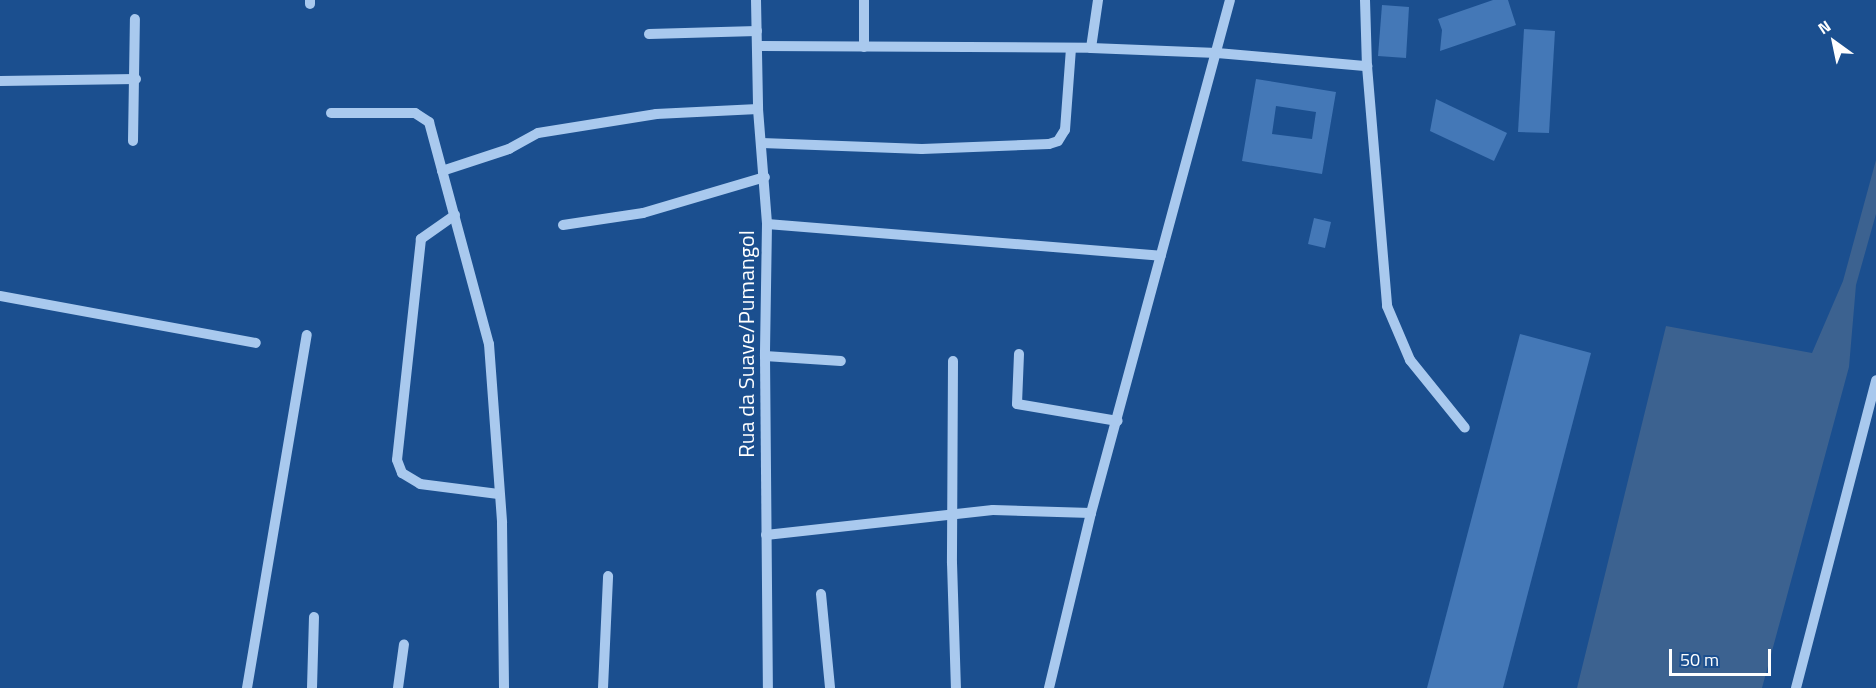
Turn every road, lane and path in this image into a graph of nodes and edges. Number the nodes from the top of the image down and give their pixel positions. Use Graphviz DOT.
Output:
graph roads {
  1 [pos="756,0"];
  2 [pos="864,0"];
  3 [pos="1098,0"];
  4 [pos="1230,0"];
  5 [pos="1365,0"];
  6 [pos="135,19"];
  7 [pos="757,32"];
  8 [pos="649,34"];
  9 [pos="758,46"];
  10 [pos="864,47"];
  11 [pos="1091,48"];
  12 [pos="1071,49"];
  13 [pos="1217,53"];
  14 [pos="1367,66"];
  15 [pos="136,79"];
  16 [pos="0,81"];
  17 [pos="758,109"];
  18 [pos="331,114"];
  19 [pos="133,141"];
  20 [pos="761,143"];
  21 [pos="442,171"];
  22 [pos="765,177"];
  23 [pos="455,215"];
  24 [pos="767,224"];
  25 [pos="563,225"];
  26 [pos="1161,256"];
  27 [pos="0,296"];
  28 [pos="307,335"];
  29 [pos="256,344"];
  30 [pos="1019,354"];
  31 [pos="765,356"];
  32 [pos="840,361"];
  33 [pos="953,361"];
  34 [pos="1875,387"];
  35 [pos="1118,421"];
  36 [pos="1465,428"];
  37 [pos="498,494"];
  38 [pos="1091,513"];
  39 [pos="955,514"];
  40 [pos="766,535"];
  41 [pos="608,576"];
  42 [pos="821,594"];
  43 [pos="314,617"];
  44 [pos="404,644"];
  45 [pos="247,688"];
  46 [pos="312,688"];
  47 [pos="398,688"];
  48 [pos="504,688"];
  49 [pos="603,688"];
  50 [pos="768,688"];
  51 [pos="830,688"];
  52 [pos="956,688"];
  53 [pos="1049,688"];
  54 [pos="1796,688"];
  1 -- 7 [label="street, Rua da Suave/Pumangol"];
  2 -- 10 [label="street"];
  3 -- 11 [label="street"];
  4 -- 13 [label="street"];
  5 -- 14 [label="street"];
  6 -- 15 [label="street"];
  7 -- 8 [label="street"];
  7 -- 9 [label="street, Rua da Suave/Pumangol"];
  9 -- 10 [label="street"];
  9 -- 17 [label="street, Rua da Suave/Pumangol"];
  10 -- 12 [label="street"];
  11 -- 12 [label="street"];
  11 -- 13 [label="street"];
  12 -- 20 [label="street"];
  13 -- 14 [label="street"];
  13 -- 26 [label="street"];
  14 -- 36 [label="street"];
  15 -- 16 [label="street"];
  15 -- 19 [label="street"];
  17 -- 20 [label="street, Rua da Suave/Pumangol"];
  17 -- 21 [label="street"];
  18 -- 21 [label="street"];
  20 -- 22 [label="street, Rua da Suave/Pumangol"];
  21 -- 23 [label="street"];
  22 -- 24 [label="street, Rua da Suave/Pumangol"];
  22 -- 25 [label="street"];
  23 -- 37 [label="street"];
  23 -- 37 [label="street"];
  24 -- 26 [label="street"];
  24 -- 31 [label="street, Rua da Suave/Pumangol"];
  26 -- 35 [label="street"];
  27 -- 29 [label="street"];
  28 -- 45 [label="street"];
  30 -- 35 [label="street"];
  31 -- 32 [label="street"];
  31 -- 40 [label="street, Rua da Suave/Pumangol"];
  33 -- 39 [label="street"];
  34 -- 54 [label="street"];
  35 -- 38 [label="street"];
  37 -- 48 [label="street"];
  38 -- 39 [label="street"];
  38 -- 53 [label="street"];
  39 -- 40 [label="street"];
  39 -- 52 [label="street"];
  40 -- 50 [label="street, Rua da Suave/Pumangol"];
  41 -- 49 [label="street"];
  42 -- 51 [label="street"];
  43 -- 46 [label="street"];
  44 -- 47 [label="street"];
}
